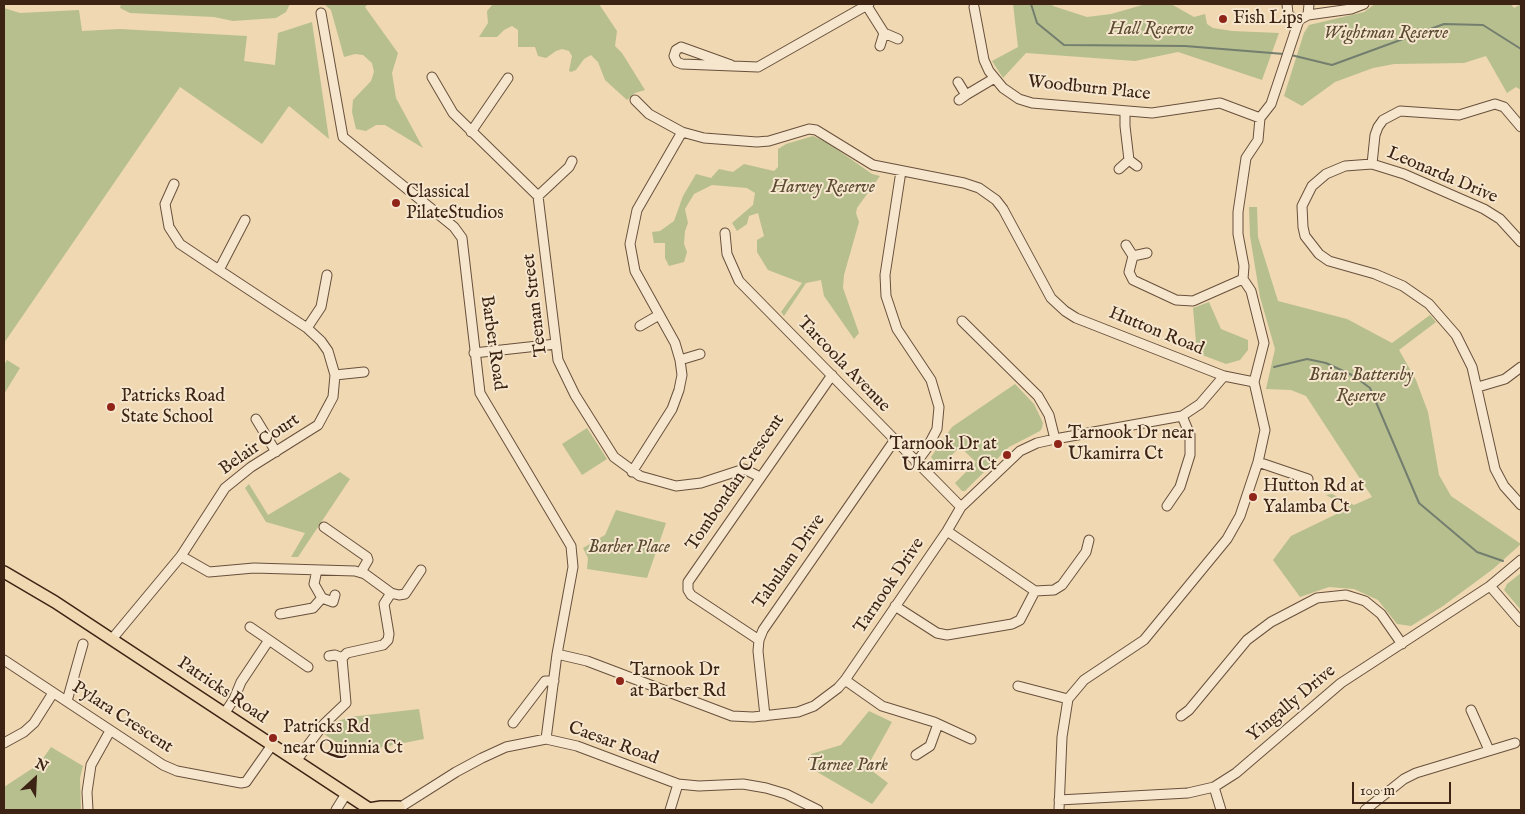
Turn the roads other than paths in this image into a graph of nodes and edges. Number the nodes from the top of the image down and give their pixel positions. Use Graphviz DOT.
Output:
graph roads {
  1 [pos="1287,4"];
  2 [pos="1364,4"];
  3 [pos="868,5"];
  4 [pos="972,5"];
  5 [pos="1309,8"];
  6 [pos="321,13"];
  7 [pos="1296,19"];
  8 [pos="884,33"];
  9 [pos="898,39"];
  10 [pos="880,46"];
  11 [pos="731,65"];
  12 [pos="432,77"];
  13 [pos="508,78"];
  14 [pos="993,79"];
  15 [pos="958,82"];
  16 [pos="635,100"];
  17 [pos="1125,112"];
  18 [pos="1260,118"];
  19 [pos="1521,127"];
  20 [pos="471,132"];
  21 [pos="682,132"];
  22 [pos="1129,160"];
  23 [pos="572,162"];
  24 [pos="1372,164"];
  25 [pos="1137,166"];
  26 [pos="1119,170"];
  27 [pos="901,171"];
  28 [pos="174,184"];
  29 [pos="538,196"];
  30 [pos="245,220"];
  31 [pos="725,233"];
  32 [pos="1521,242"];
  33 [pos="1126,244"];
  34 [pos="1147,253"];
  35 [pos="1134,256"];
  36 [pos="218,270"];
  37 [pos="327,275"];
  38 [pos="1243,280"];
  39 [pos="659,315"];
  40 [pos="962,321"];
  41 [pos="640,326"];
  42 [pos="307,328"];
  43 [pos="556,344"];
  44 [pos="474,353"];
  45 [pos="700,354"];
  46 [pos="680,360"];
  47 [pos="1521,367"];
  48 [pos="364,372"];
  49 [pos="335,375"];
  50 [pos="832,375"];
  51 [pos="1224,376"];
  52 [pos="1254,382"];
  53 [pos="1478,387"];
  54 [pos="1182,416"];
  55 [pos="256,419"];
  56 [pos="1055,439"];
  57 [pos="894,441"];
  58 [pos="276,452"];
  59 [pos="1258,462"];
  60 [pos="916,463"];
  61 [pos="632,472"];
  62 [pos="760,476"];
  63 [pos="1308,479"];
  64 [pos="1521,505"];
  65 [pos="1168,506"];
  66 [pos="960,508"];
  67 [pos="324,527"];
  68 [pos="947,531"];
  69 [pos="1089,540"];
  70 [pos="181,556"];
  71 [pos="1521,560"];
  72 [pos="4,563"];
  73 [pos="317,570"];
  74 [pos="421,570"];
  75 [pos="4,572"];
  76 [pos="361,572"];
  77 [pos="1490,586"];
  78 [pos="1035,590"];
  79 [pos="390,593"];
  80 [pos="322,598"];
  81 [pos="55,602"];
  82 [pos="334,603"];
  83 [pos="896,606"];
  84 [pos="280,614"];
  85 [pos="1521,622"];
  86 [pos="250,627"];
  87 [pos="112,639"];
  88 [pos="269,640"];
  89 [pos="759,640"];
  90 [pos="83,644"];
  91 [pos="1402,644"];
  92 [pos="558,654"];
  93 [pos="329,656"];
  94 [pos="342,658"];
  95 [pos="4,660"];
  96 [pos="308,667"];
  97 [pos="845,680"];
  98 [pos="554,681"];
  99 [pos="1018,686"];
  100 [pos="53,693"];
  101 [pos="1068,700"];
  102 [pos="67,701"];
  103 [pos="1471,710"];
  104 [pos="224,714"];
  105 [pos="765,716"];
  106 [pos="1181,716"];
  107 [pos="513,722"];
  108 [pos="938,724"];
  109 [pos="110,731"];
  110 [pos="546,739"];
  111 [pos="971,739"];
  112 [pos="4,743"];
  113 [pos="1515,743"];
  114 [pos="272,745"];
  115 [pos="1489,750"];
  116 [pos="916,755"];
  117 [pos="296,761"];
  118 [pos="678,784"];
  119 [pos="1214,787"];
  120 [pos="346,794"];
  121 [pos="1059,800"];
  122 [pos="401,808"];
  123 [pos="88,810"];
  124 [pos="336,810"];
  125 [pos="370,810"];
  126 [pos="670,810"];
  127 [pos="818,810"];
  128 [pos="1059,810"];
  129 [pos="1221,810"];
  130 [pos="1365,810"];
  1 -- 7 [label="street"];
  2 -- 5 [label="street"];
  3 -- 8 [label="street"];
  3 -- 11 [label="street"];
  4 -- 14 [label="street, Woodburn Place"];
  5 -- 7 [label="street"];
  6 -- 44 [label="street, Barber Road"];
  7 -- 18 [label="street"];
  8 -- 9 [label="street"];
  8 -- 10 [label="street"];
  11 -- 11 [label="street"];
  12 -- 20 [label="street"];
  13 -- 20 [label="street"];
  14 -- 15 [label="street"];
  14 -- 17 [label="street, Woodburn Place"];
  16 -- 21 [label="street, Hutton Road"];
  17 -- 18 [label="street, Woodburn Place"];
  17 -- 22 [label="street"];
  18 -- 38 [label="street"];
  19 -- 24 [label="street"];
  20 -- 29 [label="street"];
  21 -- 27 [label="street, Hutton Road"];
  21 -- 39 [label="street"];
  22 -- 25 [label="street"];
  22 -- 26 [label="street"];
  23 -- 29 [label="street"];
  24 -- 32 [label="street, Leonarda Drive"];
  24 -- 53 [label="street, Leonarda Drive"];
  27 -- 51 [label="street, Hutton Road"];
  27 -- 60 [label="street"];
  28 -- 36 [label="street, Belair Court"];
  29 -- 43 [label="street, Teenan Street"];
  30 -- 36 [label="street"];
  31 -- 50 [label="street, Tarcoola Avenue"];
  33 -- 35 [label="street"];
  34 -- 35 [label="street"];
  35 -- 38 [label="street"];
  36 -- 42 [label="street, Belair Court"];
  37 -- 42 [label="street"];
  38 -- 52 [label="street"];
  39 -- 41 [label="street"];
  39 -- 46 [label="street"];
  40 -- 56 [label="street"];
  42 -- 49 [label="street, Belair Court"];
  43 -- 44 [label="street"];
  43 -- 61 [label="street, Teenan Street"];
  44 -- 92 [label="street, Barber Road"];
  45 -- 46 [label="street"];
  46 -- 61 [label="street"];
  47 -- 53 [label="street"];
  48 -- 49 [label="street"];
  49 -- 58 [label="street, Belair Court"];
  50 -- 57 [label="street, Tarcoola Avenue"];
  50 -- 62 [label="street, Tombondan Crescent"];
  51 -- 52 [label="street, Hutton Road"];
  51 -- 54 [label="street, Tarnook Drive"];
  52 -- 59 [label="street"];
  53 -- 64 [label="street, Leonarda Drive"];
  54 -- 56 [label="street, Tarnook Drive"];
  54 -- 65 [label="street"];
  55 -- 58 [label="street"];
  56 -- 66 [label="street, Tarnook Drive"];
  57 -- 60 [label="street, Tarcoola Avenue"];
  57 -- 89 [label="street, Tabulam Drive"];
  58 -- 70 [label="street, Belair Court"];
  59 -- 63 [label="street"];
  59 -- 101 [label="street"];
  60 -- 66 [label="street, Tarcoola Avenue"];
  61 -- 62 [label="street, Teenan Street"];
  62 -- 89 [label="street, Tombondan Crescent"];
  66 -- 68 [label="street, Tarnook Drive"];
  67 -- 76 [label="street"];
  68 -- 78 [label="street"];
  68 -- 83 [label="street, Tarnook Drive"];
  69 -- 78 [label="street"];
  70 -- 73 [label="street"];
  70 -- 87 [label="street, Belair Court"];
  71 -- 77 [label="street, Yingally Drive"];
  72 -- 81 [label="main road, Patricks Road"];
  73 -- 76 [label="street"];
  73 -- 80 [label="street"];
  74 -- 79 [label="street"];
  75 -- 81 [label="main road, Patricks Road"];
  76 -- 79 [label="street"];
  77 -- 85 [label="street"];
  77 -- 91 [label="street, Yingally Drive"];
  78 -- 83 [label="street"];
  79 -- 94 [label="street"];
  80 -- 82 [label="street"];
  80 -- 84 [label="street"];
  81 -- 87 [label="main road, Patricks Road"];
  83 -- 97 [label="street, Tarnook Drive"];
  86 -- 88 [label="street"];
  87 -- 104 [label="main road, Patricks Road"];
  88 -- 96 [label="street"];
  88 -- 104 [label="street"];
  89 -- 105 [label="street"];
  90 -- 102 [label="street"];
  91 -- 106 [label="street"];
  91 -- 119 [label="street, Yingally Drive"];
  92 -- 98 [label="street, Barber Road"];
  92 -- 105 [label="street, Tarnook Drive"];
  93 -- 94 [label="street"];
  94 -- 117 [label="street"];
  95 -- 100 [label="street, Pylara Crescent"];
  97 -- 105 [label="street, Tarnook Drive"];
  97 -- 108 [label="street"];
  98 -- 107 [label="street"];
  98 -- 110 [label="street, Barber Road"];
  99 -- 101 [label="street"];
  100 -- 102 [label="street, Pylara Crescent"];
  100 -- 112 [label="street"];
  101 -- 121 [label="street"];
  102 -- 109 [label="street, Pylara Crescent"];
  103 -- 115 [label="street"];
  104 -- 114 [label="main road, Patricks Road"];
  108 -- 111 [label="street"];
  108 -- 116 [label="street"];
  109 -- 114 [label="street, Pylara Crescent"];
  109 -- 123 [label="street"];
  110 -- 118 [label="street, Caesar Road"];
  110 -- 122 [label="street, Caesar Road"];
  113 -- 115 [label="street"];
  114 -- 117 [label="main road, Patricks Road"];
  115 -- 130 [label="street"];
  117 -- 120 [label="main road, Patricks Road"];
  118 -- 126 [label="street"];
  118 -- 127 [label="street, Caesar Road"];
  119 -- 121 [label="street, Yingally Drive"];
  119 -- 129 [label="street"];
  120 -- 124 [label="street"];
  120 -- 125 [label="main road, Patricks Road"];
  121 -- 128 [label="street"];
  122 -- 125 [label="main road"];
}
